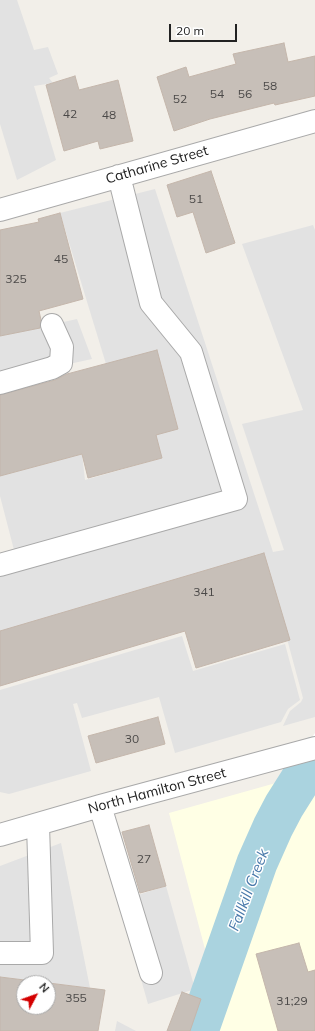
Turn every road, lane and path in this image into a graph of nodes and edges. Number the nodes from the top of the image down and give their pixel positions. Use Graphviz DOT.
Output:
graph roads {
  1 [pos="315,121"];
  2 [pos="119,176"];
  3 [pos="0,210"];
  4 [pos="52,325"];
  5 [pos="0,383"];
  6 [pos="0,565"];
  7 [pos="309,750"];
  8 [pos="100,806"];
  9 [pos="38,824"];
  10 [pos="0,835"];
  11 [pos="0,953"];
  12 [pos="151,973"];
  1 -- 2 [label="street, Catharine Street"];
  2 -- 3 [label="street, Catharine Street"];
  2 -- 6 [label="street"];
  4 -- 5 [label="street"];
  7 -- 8 [label="street, North Hamilton Street"];
  8 -- 9 [label="street, North Hamilton Street"];
  8 -- 12 [label="street"];
  9 -- 10 [label="street, North Hamilton Street"];
  9 -- 11 [label="street"];
}
